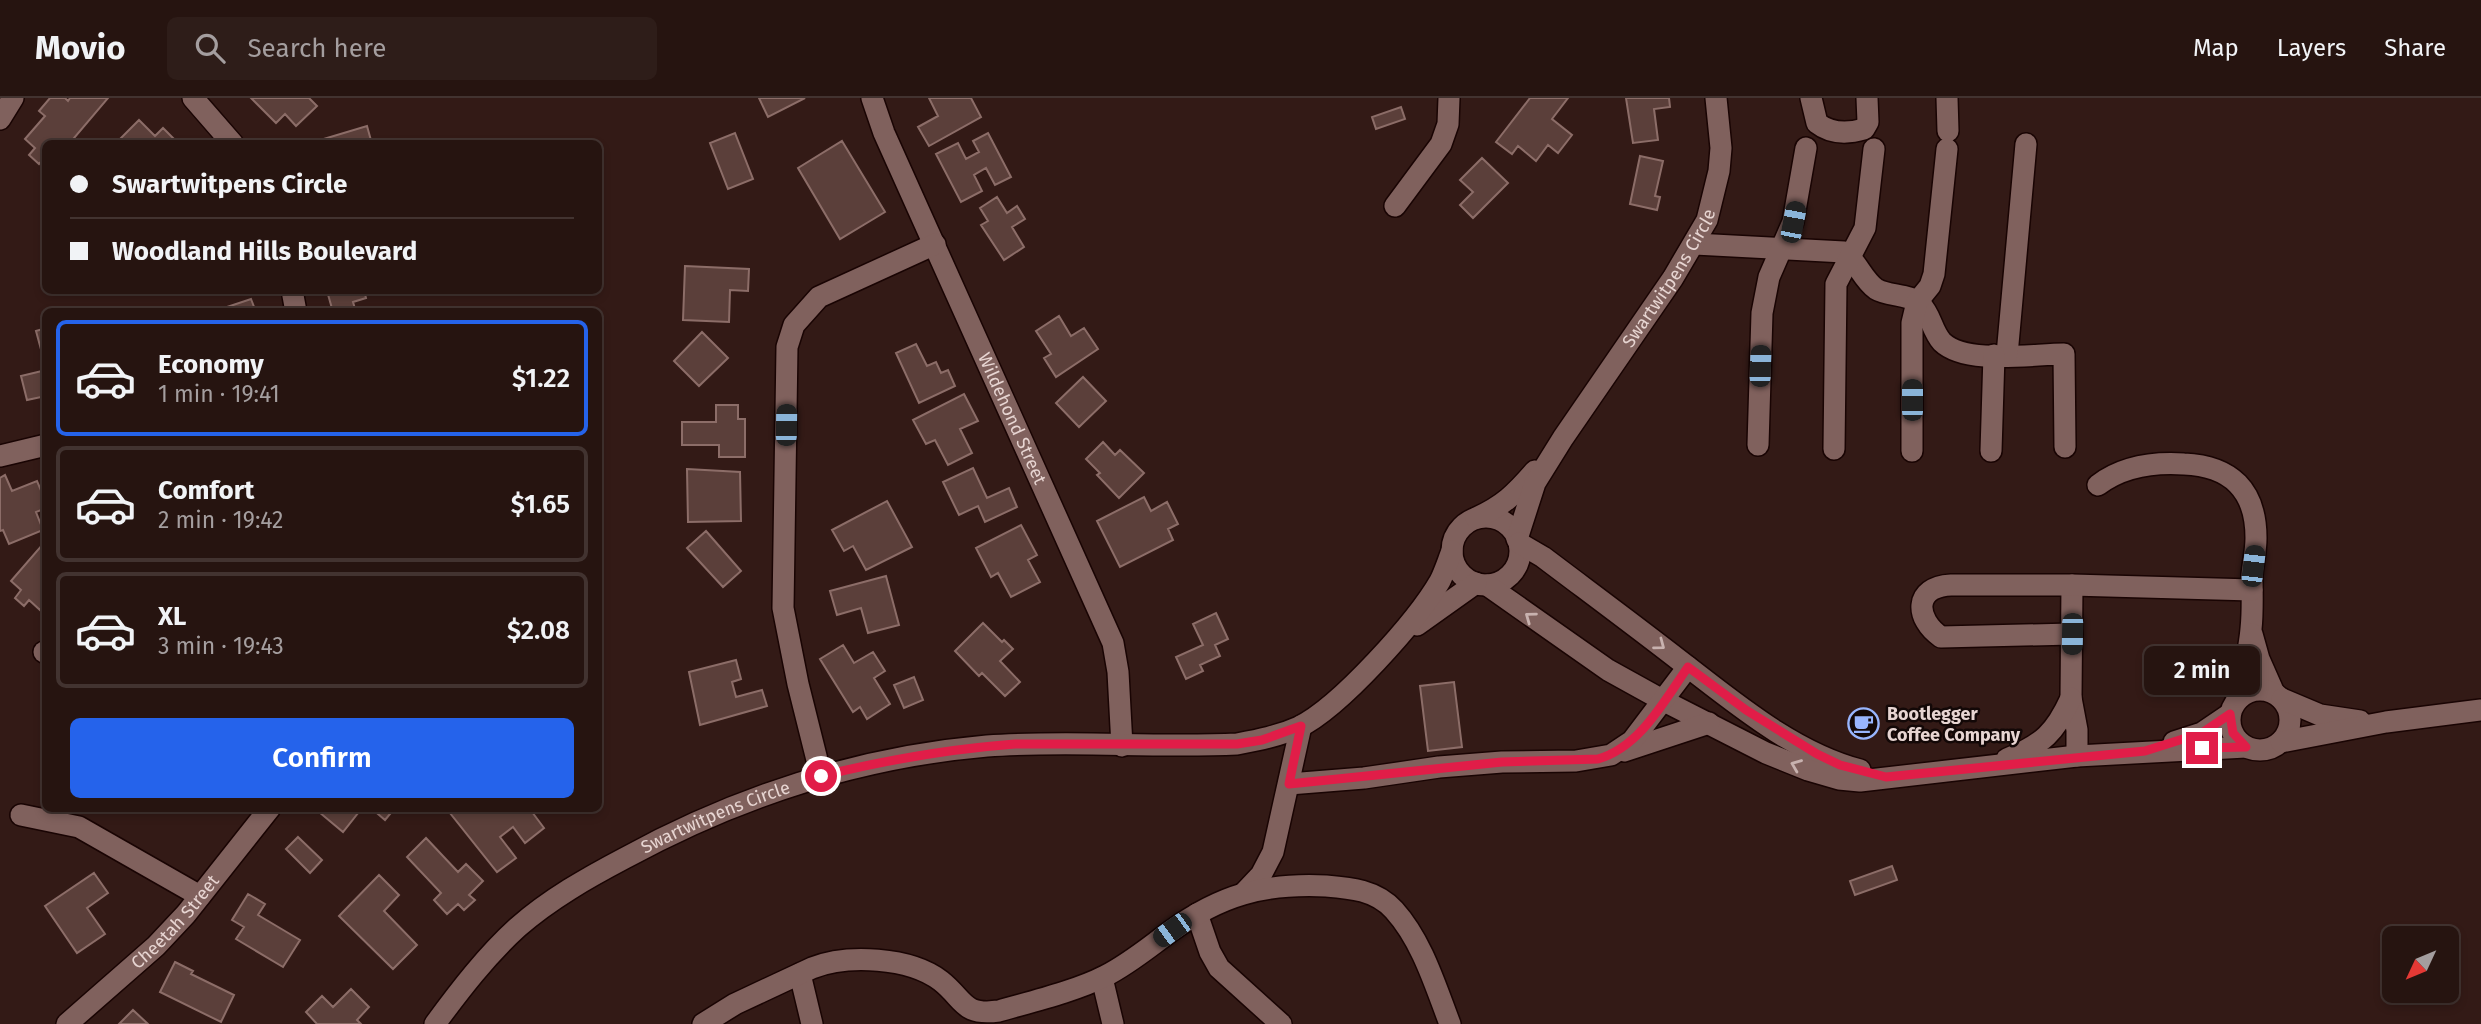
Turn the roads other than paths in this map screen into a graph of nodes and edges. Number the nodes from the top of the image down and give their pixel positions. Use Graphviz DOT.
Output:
graph roads {
  1 [pos="13,98"];
  2 [pos="193,98"];
  3 [pos="872,98"];
  4 [pos="1449,98"];
  5 [pos="1716,98"];
  6 [pos="1811,98"];
  7 [pos="1867,98"];
  8 [pos="1947,98"];
  9 [pos="0,119"];
  10 [pos="230,140"];
  11 [pos="2026,144"];
  12 [pos="1805,148"];
  13 [pos="1874,149"];
  14 [pos="1395,206"];
  15 [pos="935,244"];
  16 [pos="1695,244"];
  17 [pos="1783,248"];
  18 [pos="1849,256"];
  19 [pos="1917,302"];
  20 [pos="2000,355"];
  21 [pos="1563,438"];
  22 [pos="1758,445"];
  23 [pos="42,447"];
  24 [pos="2065,447"];
  25 [pos="1834,449"];
  26 [pos="1912,451"];
  27 [pos="1991,451"];
  28 [pos="0,456"];
  29 [pos="2098,485"];
  30 [pos="1475,518"];
  31 [pos="1518,541"];
  32 [pos="1452,551"];
  33 [pos="1482,584"];
  34 [pos="2072,585"];
  35 [pos="2252,590"];
  36 [pos="2251,629"];
  37 [pos="2072,634"];
  38 [pos="1401,635"];
  39 [pos="1688,667"];
  40 [pos="2278,696"];
  41 [pos="2071,698"];
  42 [pos="1664,701"];
  43 [pos="2234,706"];
  44 [pos="2481,710"];
  45 [pos="2386,722"];
  46 [pos="1709,723"];
  47 [pos="1301,726"];
  48 [pos="2281,742"];
  49 [pos="1122,746"];
  50 [pos="2246,747"];
  51 [pos="2145,751"];
  52 [pos="1611,755"];
  53 [pos="2077,756"];
  54 [pos="1987,767"];
  55 [pos="821,776"];
  56 [pos="1886,777"];
  57 [pos="1289,784"];
  58 [pos="267,812"];
  59 [pos="21,815"];
  60 [pos="1244,893"];
  61 [pos="200,896"];
  62 [pos="1196,914"];
  63 [pos="800,974"];
  64 [pos="1102,978"];
  65 [pos="969,1017"];
  66 [pos="67,1024"];
  67 [pos="435,1024"];
  68 [pos="703,1024"];
  69 [pos="812,1024"];
  70 [pos="1113,1024"];
  71 [pos="1281,1024"];
  72 [pos="1450,1024"];
  1 -- 9 [label="street"];
  2 -- 10 [label="street"];
  3 -- 15 [label="street, Wildehond Street"];
  4 -- 14 [label="street"];
  5 -- 16 [label="street, Swartwitpens Circle"];
  6 -- 7 [label="street"];
  8 -- 19 [label="street"];
  11 -- 20 [label="street"];
  12 -- 17 [label="street"];
  13 -- 18 [label="street"];
  15 -- 49 [label="street, Wildehond Street"];
  15 -- 55 [label="street"];
  16 -- 17 [label="street"];
  16 -- 21 [label="street, Swartwitpens Circle"];
  17 -- 18 [label="street"];
  17 -- 22 [label="street"];
  18 -- 19 [label="street"];
  18 -- 25 [label="street"];
  19 -- 20 [label="street"];
  19 -- 26 [label="street"];
  20 -- 24 [label="street"];
  20 -- 27 [label="street"];
  21 -- 30 [label="street, Swartwitpens Circle"];
  21 -- 31 [label="street, Swartwitpens Circle"];
  23 -- 28 [label="street"];
  29 -- 35 [label="street"];
  30 -- 31 [label="street"];
  30 -- 32 [label="street"];
  31 -- 33 [label="street"];
  31 -- 39 [label="street, one-way"];
  32 -- 33 [label="street"];
  32 -- 38 [label="street, Swartwitpens Circle"];
  33 -- 38 [label="street, Swartwitpens Circle"];
  42 -- 33 [label="street, one-way"];
  34 -- 35 [label="street"];
  34 -- 37 [label="street"];
  34 -- 37 [label="street"];
  35 -- 36 [label="street"];
  36 -- 40 [label="street"];
  36 -- 43 [label="street"];
  37 -- 41 [label="street"];
  38 -- 47 [label="street, Swartwitpens Circle"];
  39 -- 42 [label="street"];
  39 -- 56 [label="street"];
  40 -- 43 [label="street"];
  40 -- 45 [label="street"];
  40 -- 48 [label="street"];
  41 -- 53 [label="street"];
  41 -- 54 [label="street"];
  42 -- 46 [label="street"];
  42 -- 52 [label="street"];
  43 -- 50 [label="street"];
  43 -- 51 [label="street"];
  44 -- 45 [label="street"];
  45 -- 48 [label="street"];
  46 -- 52 [label="street"];
  56 -- 46 [label="street, one-way"];
  47 -- 49 [label="street, Swartwitpens Circle"];
  47 -- 57 [label="street"];
  48 -- 50 [label="street"];
  49 -- 55 [label="street, Swartwitpens Circle"];
  50 -- 51 [label="street"];
  51 -- 53 [label="street"];
  52 -- 57 [label="street"];
  53 -- 54 [label="street"];
  54 -- 56 [label="street"];
  55 -- 67 [label="street, Swartwitpens Circle"];
  57 -- 60 [label="street"];
  58 -- 61 [label="street, Cheetah Street"];
  59 -- 61 [label="street"];
  60 -- 62 [label="street"];
  60 -- 72 [label="street"];
  61 -- 66 [label="street, Cheetah Street"];
  62 -- 64 [label="street"];
  62 -- 71 [label="street"];
  63 -- 65 [label="street"];
  63 -- 68 [label="street"];
  63 -- 69 [label="street"];
  64 -- 65 [label="street"];
  64 -- 70 [label="street"];
}
